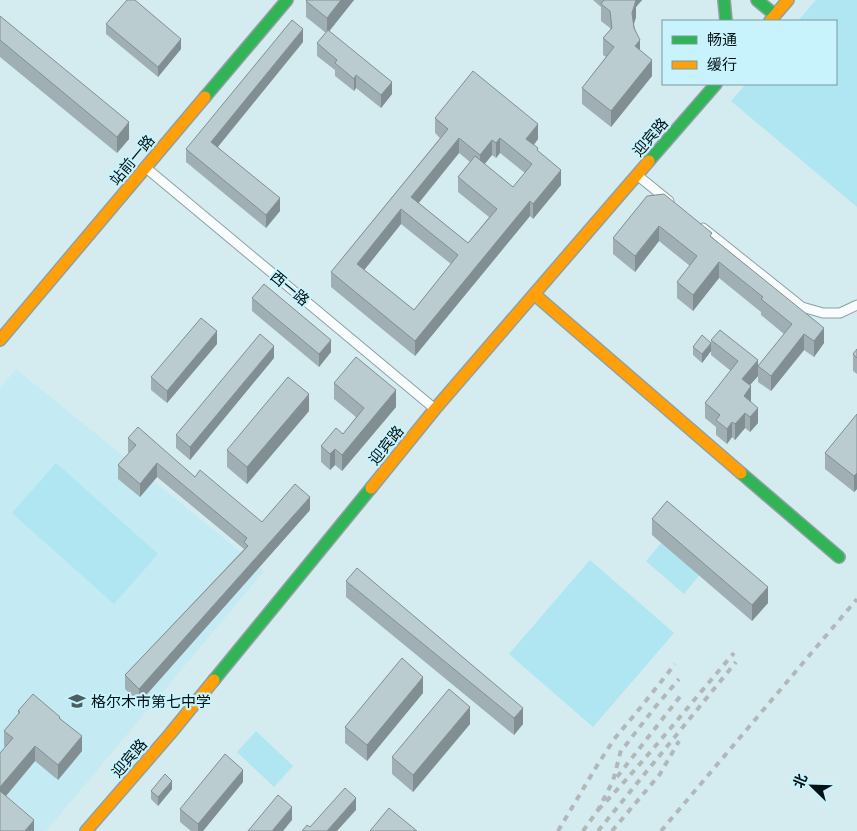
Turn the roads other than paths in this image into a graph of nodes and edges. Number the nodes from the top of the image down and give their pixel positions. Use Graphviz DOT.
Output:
graph roads {
  1 [pos="287,0"];
  2 [pos="724,0"];
  3 [pos="757,0"];
  4 [pos="788,0"];
  5 [pos="772,18"];
  6 [pos="726,20"];
  7 [pos="708,85"];
  8 [pos="715,85"];
  9 [pos="701,100"];
  10 [pos="146,167"];
  11 [pos="637,175"];
  12 [pos="675,205"];
  13 [pos="697,224"];
  14 [pos="534,294"];
  15 [pos="857,305"];
  16 [pos="0,340"];
  17 [pos="434,409"];
  18 [pos="840,557"];
  19 [pos="86,831"];
  1 -- 10 [label="main road, 站前一路"];
  2 -- 6 [label="main road"];
  3 -- 5 [label="main road"];
  4 -- 5 [label="main road"];
  7 -- 9 [label="main road"];
  8 -- 9 [label="main road, 迎宾路"];
  9 -- 11 [label="main road, 迎宾路"];
  10 -- 16 [label="main road, 站前一路"];
  10 -- 17 [label="street, 西一路"];
  11 -- 12 [label="street"];
  11 -- 14 [label="main road, 迎宾路"];
  13 -- 15 [label="street"];
  14 -- 17 [label="main road, 迎宾路"];
  14 -- 18 [label="main road"];
  17 -- 19 [label="main road, 迎宾路"];
}
